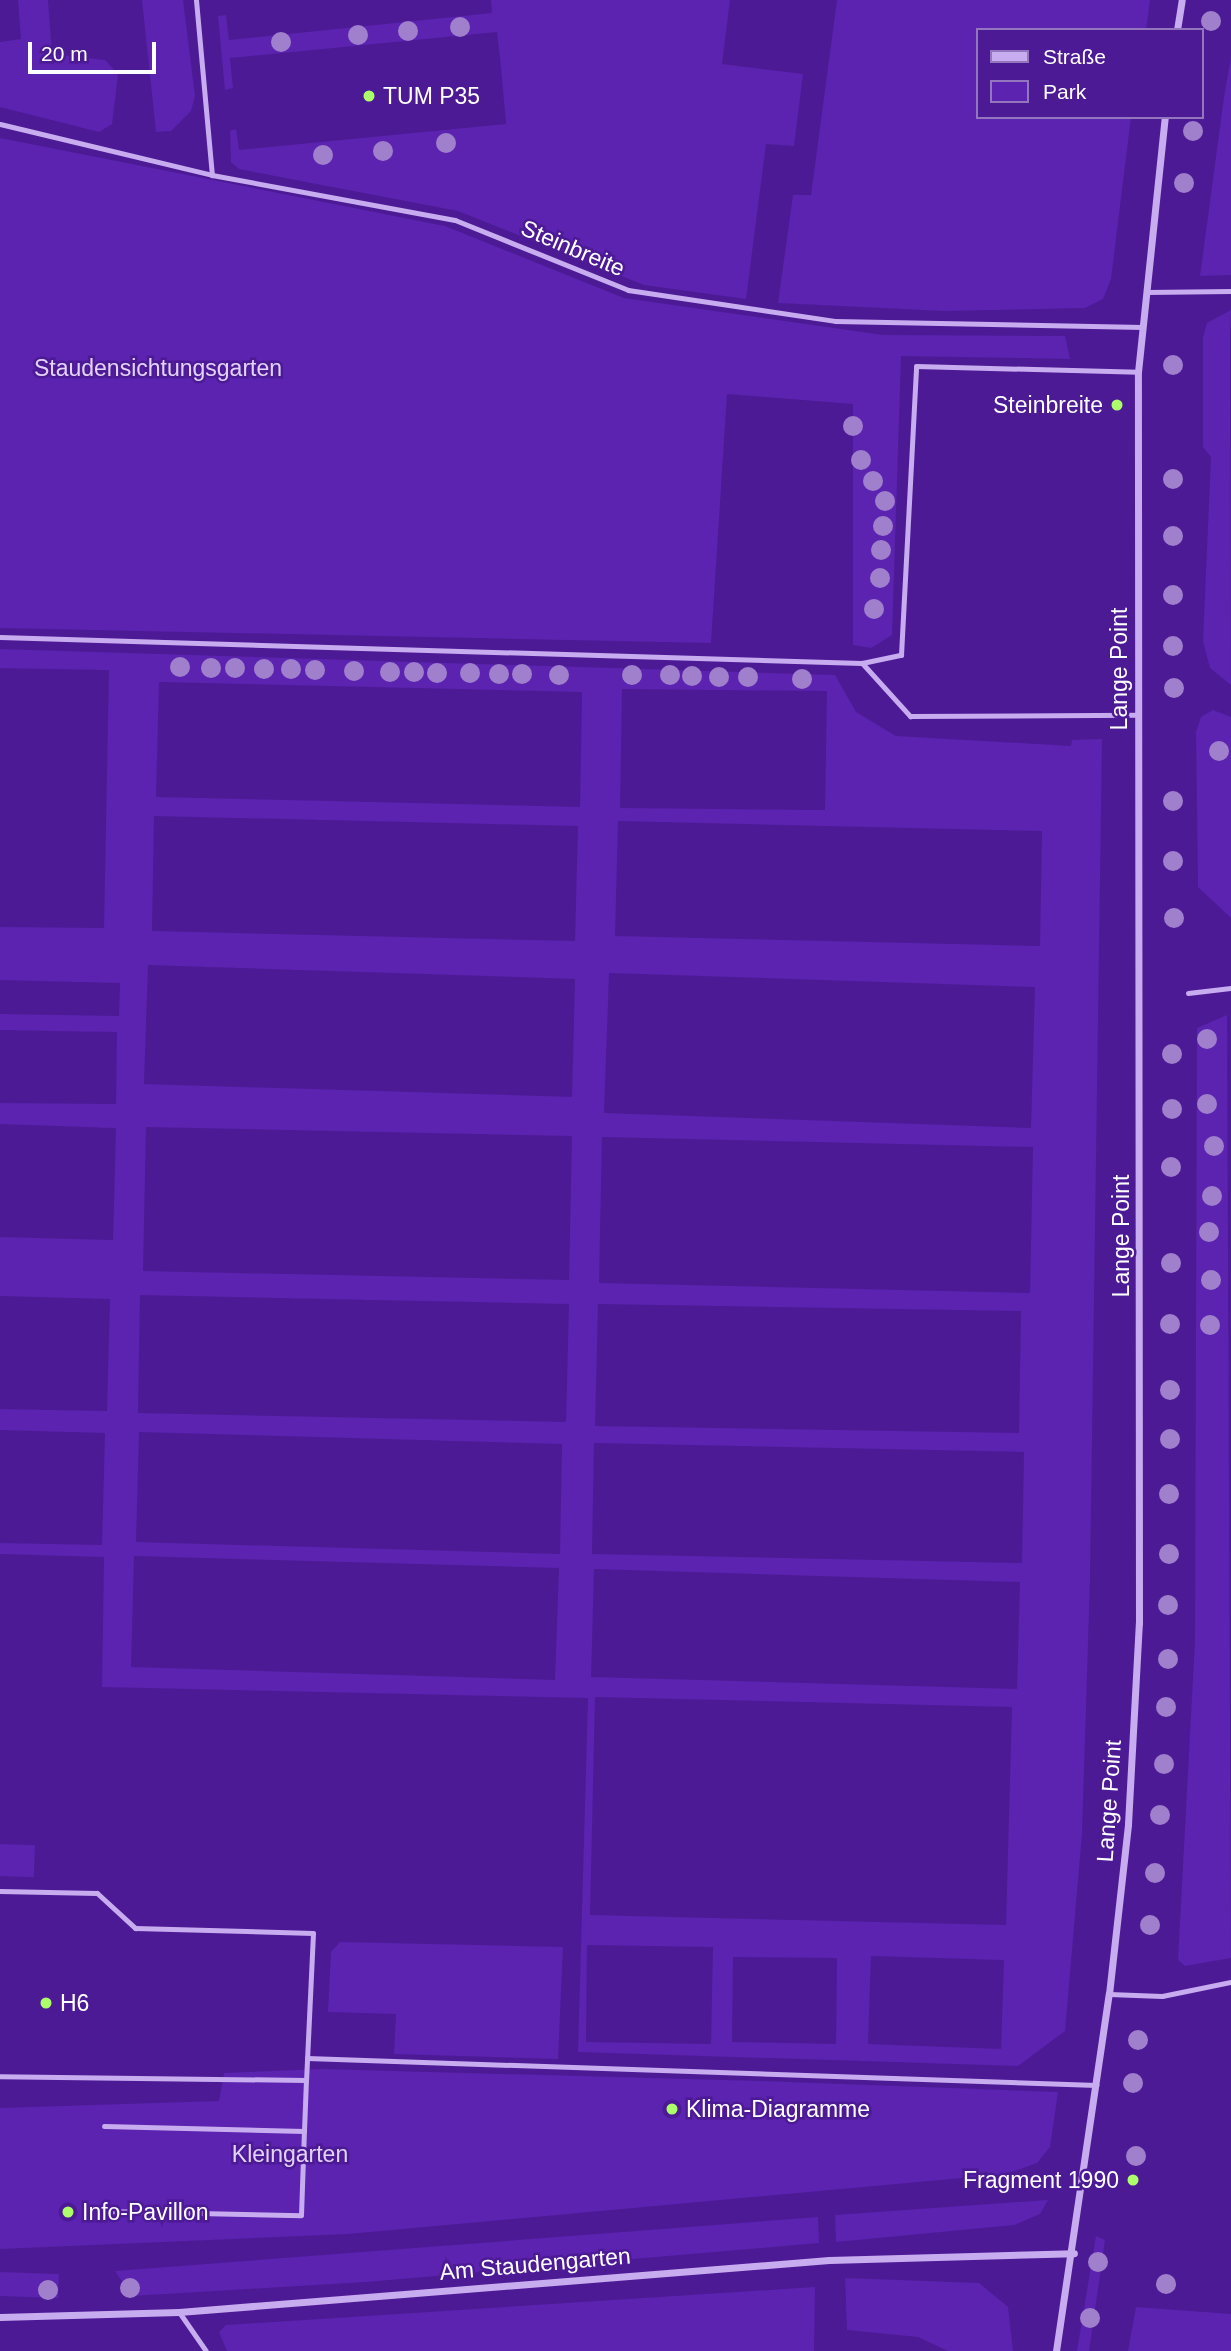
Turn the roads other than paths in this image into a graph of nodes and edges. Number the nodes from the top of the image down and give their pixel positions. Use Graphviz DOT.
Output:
graph roads {
  1 [pos="196,0"];
  2 [pos="1182,0"];
  3 [pos="1177,28"];
  4 [pos="1165,119"];
  5 [pos="0,124"];
  6 [pos="212,175"];
  7 [pos="1231,291"];
  8 [pos="1146,292"];
  9 [pos="1143,327"];
  10 [pos="1138,372"];
  11 [pos="0,637"];
  12 [pos="862,663"];
  13 [pos="1138,715"];
  14 [pos="1231,988"];
  15 [pos="1188,993"];
  16 [pos="0,1891"];
  17 [pos="1231,1982"];
  18 [pos="1110,1994"];
  19 [pos="307,2058"];
  20 [pos="0,2076"];
  21 [pos="306,2080"];
  22 [pos="1097,2085"];
  23 [pos="104,2126"];
  24 [pos="304,2131"];
  25 [pos="104,2211"];
  26 [pos="1074,2253"];
  27 [pos="179,2312"];
  28 [pos="0,2317"];
  29 [pos="206,2351"];
  30 [pos="1056,2351"];
  1 -- 6 [label="lane"];
  2 -- 3 [label="street"];
  4 -- 8 [label="street, Lange Point"];
  5 -- 6 [label="lane, Steinbreite"];
  6 -- 9 [label="lane, Steinbreite"];
  7 -- 8 [label="lane"];
  8 -- 9 [label="street, Lange Point"];
  9 -- 10 [label="street, Lange Point"];
  10 -- 12 [label="lane"];
  10 -- 13 [label="street, Lange Point"];
  11 -- 12 [label="lane"];
  12 -- 13 [label="lane"];
  13 -- 18 [label="street, Lange Point"];
  14 -- 15 [label="lane"];
  16 -- 19 [label="lane"];
  17 -- 18 [label="lane"];
  18 -- 22 [label="street, Lange Point"];
  19 -- 21 [label="lane"];
  19 -- 22 [label="lane"];
  20 -- 21 [label="lane"];
  21 -- 24 [label="lane"];
  22 -- 26 [label="street, Lange Point"];
  23 -- 24 [label="lane"];
  24 -- 25 [label="lane"];
  26 -- 27 [label="street, Am Staudengarten"];
  26 -- 30 [label="street, Lange Point"];
  27 -- 28 [label="street, Am Staudengarten"];
  27 -- 29 [label="lane"];
}
